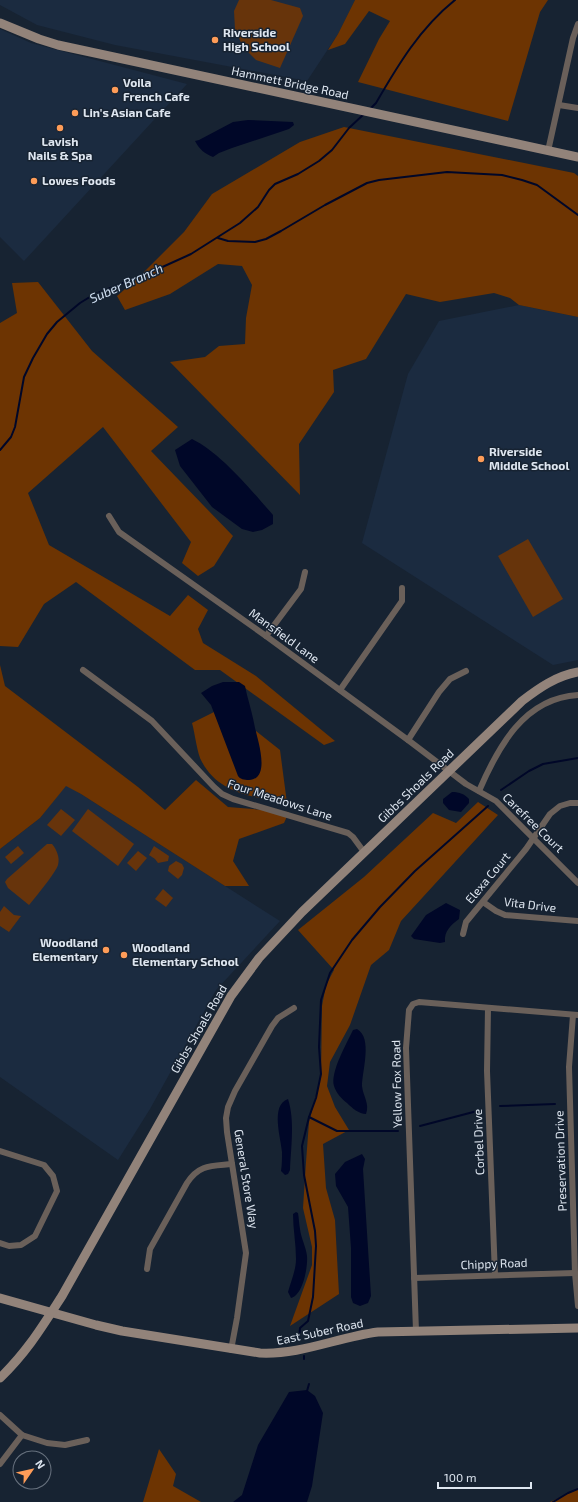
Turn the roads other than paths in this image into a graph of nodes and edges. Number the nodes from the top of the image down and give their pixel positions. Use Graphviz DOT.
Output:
graph roads {
  1 [pos="0,23"];
  2 [pos="578,24"];
  3 [pos="559,105"];
  4 [pos="578,108"];
  5 [pos="548,151"];
  6 [pos="578,157"];
  7 [pos="109,516"];
  8 [pos="305,572"];
  9 [pos="402,588"];
  10 [pos="266,636"];
  11 [pos="83,670"];
  12 [pos="466,671"];
  13 [pos="578,672"];
  14 [pos="340,690"];
  15 [pos="578,695"];
  16 [pos="408,740"];
  17 [pos="449,771"];
  18 [pos="479,791"];
  19 [pos="578,803"];
  20 [pos="534,838"];
  21 [pos="364,852"];
  22 [pos="578,883"];
  23 [pos="483,902"];
  24 [pos="578,921"];
  25 [pos="463,934"];
  26 [pos="294,1008"];
  27 [pos="488,1008"];
  28 [pos="575,1015"];
  29 [pos="0,1151"];
  30 [pos="232,1164"];
  31 [pos="0,1243"];
  32 [pos="147,1269"];
  33 [pos="575,1273"];
  34 [pos="495,1275"];
  35 [pos="414,1278"];
  36 [pos="0,1298"];
  37 [pos="578,1306"];
  38 [pos="52,1313"];
  39 [pos="578,1328"];
  40 [pos="416,1331"];
  41 [pos="231,1350"];
  42 [pos="0,1378"];
  43 [pos="0,1415"];
  44 [pos="22,1435"];
  45 [pos="87,1440"];
  46 [pos="0,1464"];
  1 -- 5 [label="street, Hammett Bridge Road"];
  2 -- 3 [label="street"];
  3 -- 4 [label="street"];
  3 -- 5 [label="street"];
  5 -- 6 [label="street, Hammett Bridge Road"];
  7 -- 10 [label="street, Mansfield Lane"];
  8 -- 10 [label="street"];
  9 -- 14 [label="street"];
  10 -- 14 [label="street, Mansfield Lane"];
  11 -- 21 [label="street, Four Meadows Lane"];
  12 -- 16 [label="street"];
  13 -- 17 [label="street, Gibbs Shoals Road"];
  14 -- 16 [label="street, Mansfield Lane"];
  15 -- 18 [label="street"];
  16 -- 17 [label="street, Mansfield Lane"];
  17 -- 18 [label="street, Carefree Court"];
  17 -- 21 [label="street, Gibbs Shoals Road"];
  18 -- 20 [label="street, Carefree Court"];
  19 -- 20 [label="street, Elexa Court"];
  20 -- 22 [label="street, Carefree Court"];
  20 -- 23 [label="street, Elexa Court"];
  21 -- 38 [label="street, Gibbs Shoals Road"];
  23 -- 24 [label="street, Vita Drive"];
  23 -- 25 [label="street, Elexa Court"];
  26 -- 30 [label="street, General Store Way"];
  27 -- 28 [label="street, Yellow Fox Road"];
  27 -- 34 [label="street, Corbel Drive"];
  27 -- 35 [label="street, Yellow Fox Road"];
  28 -- 33 [label="street, Preservation Drive"];
  29 -- 31 [label="street"];
  30 -- 32 [label="street"];
  30 -- 41 [label="street, General Store Way"];
  33 -- 34 [label="street, Chippy Road"];
  33 -- 37 [label="street, Preservation Drive"];
  34 -- 35 [label="street, Chippy Road"];
  35 -- 40 [label="street, Yellow Fox Road"];
  36 -- 38 [label="street, East Suber Road"];
  38 -- 41 [label="street, East Suber Road"];
  38 -- 42 [label="street, Gibbs Shoals Road"];
  39 -- 40 [label="street, East Suber Road"];
  40 -- 41 [label="street, East Suber Road"];
  43 -- 44 [label="street"];
  44 -- 45 [label="street"];
  44 -- 46 [label="street"];
}
